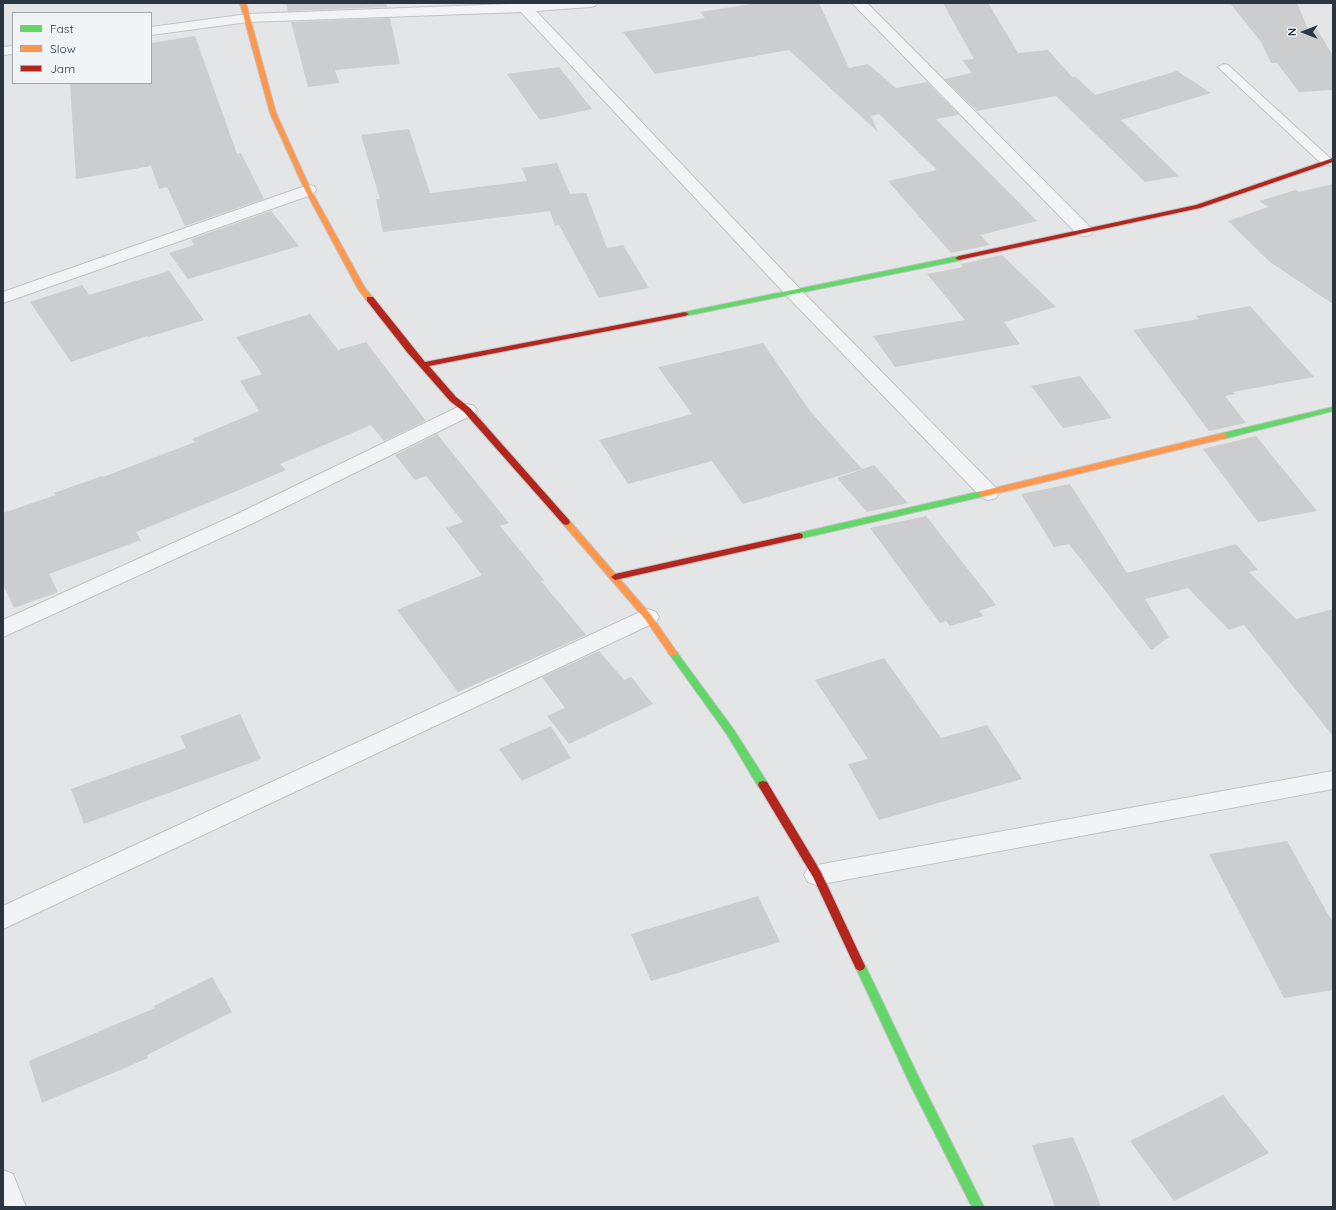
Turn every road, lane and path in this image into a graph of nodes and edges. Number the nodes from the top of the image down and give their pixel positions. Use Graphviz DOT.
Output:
graph roads {
  1 [pos="243,3"];
  2 [pos="590,3"];
  3 [pos="859,3"];
  4 [pos="525,8"];
  5 [pos="248,18"];
  6 [pos="152,31"];
  7 [pos="1224,67"];
  8 [pos="1330,161"];
  9 [pos="308,190"];
  10 [pos="1084,231"];
  11 [pos="794,293"];
  12 [pos="3,298"];
  13 [pos="424,366"];
  14 [pos="1333,409"];
  15 [pos="466,410"];
  16 [pos="989,493"];
  17 [pos="615,578"];
  18 [pos="648,617"];
  19 [pos="3,629"];
  20 [pos="1333,780"];
  21 [pos="817,875"];
  22 [pos="3,918"];
  23 [pos="3,1184"];
  24 [pos="12,1207"];
  25 [pos="978,1207"];
  1 -- 5 [label="street"];
  2 -- 4 [label="street"];
  3 -- 10 [label="street"];
  4 -- 5 [label="street"];
  4 -- 11 [label="street"];
  5 -- 6 [label="street"];
  5 -- 9 [label="street"];
  7 -- 8 [label="lane"];
  8 -- 10 [label="street"];
  9 -- 12 [label="street"];
  9 -- 13 [label="street"];
  10 -- 11 [label="street"];
  11 -- 13 [label="street"];
  11 -- 16 [label="street"];
  13 -- 15 [label="street"];
  14 -- 16 [label="street"];
  15 -- 17 [label="street"];
  15 -- 19 [label="street"];
  16 -- 17 [label="street"];
  17 -- 18 [label="street"];
  18 -- 21 [label="street"];
  18 -- 22 [label="street"];
  20 -- 21 [label="street"];
  21 -- 25 [label="street"];
  23 -- 24 [label="street"];
}
